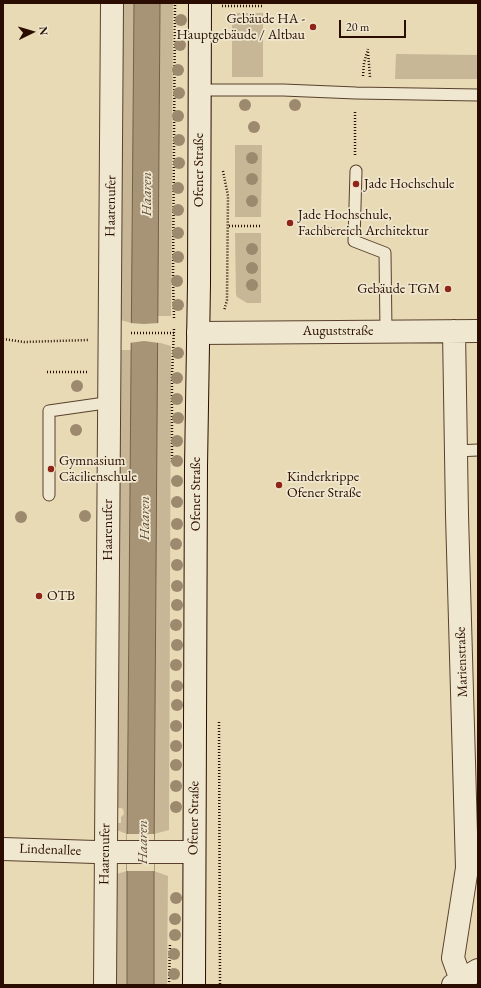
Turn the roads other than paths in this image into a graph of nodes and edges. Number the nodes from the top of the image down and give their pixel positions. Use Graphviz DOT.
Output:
graph roads {
  1 [pos="112,3"];
  2 [pos="210,5"];
  3 [pos="199,90"];
  4 [pos="478,95"];
  5 [pos="356,171"];
  6 [pos="386,331"];
  7 [pos="454,331"];
  8 [pos="478,331"];
  9 [pos="198,332"];
  10 [pos="108,404"];
  11 [pos="478,450"];
  12 [pos="456,451"];
  13 [pos="49,495"];
  14 [pos="3,849"];
  15 [pos="106,852"];
  16 [pos="194,852"];
  17 [pos="464,978"];
  18 [pos="105,985"];
  19 [pos="194,985"];
  1 -- 10 [label="street, Haarenufer"];
  2 -- 3 [label="street, Ofener Straße"];
  3 -- 4 [label="lane"];
  3 -- 9 [label="street, Ofener Straße"];
  5 -- 6 [label="lane"];
  6 -- 7 [label="street, Auguststraße"];
  6 -- 9 [label="street, Auguststraße"];
  7 -- 8 [label="street, Auguststraße"];
  7 -- 12 [label="street, Marienstraße"];
  9 -- 16 [label="street, Ofener Straße"];
  10 -- 13 [label="lane"];
  10 -- 15 [label="street, Haarenufer"];
  11 -- 12 [label="lane"];
  12 -- 17 [label="street, Marienstraße"];
  14 -- 15 [label="street, Lindenallee"];
  15 -- 16 [label="street, Lindenallee"];
  15 -- 18 [label="street, Haarenufer"];
  16 -- 19 [label="street, Ofener Straße"];
}
